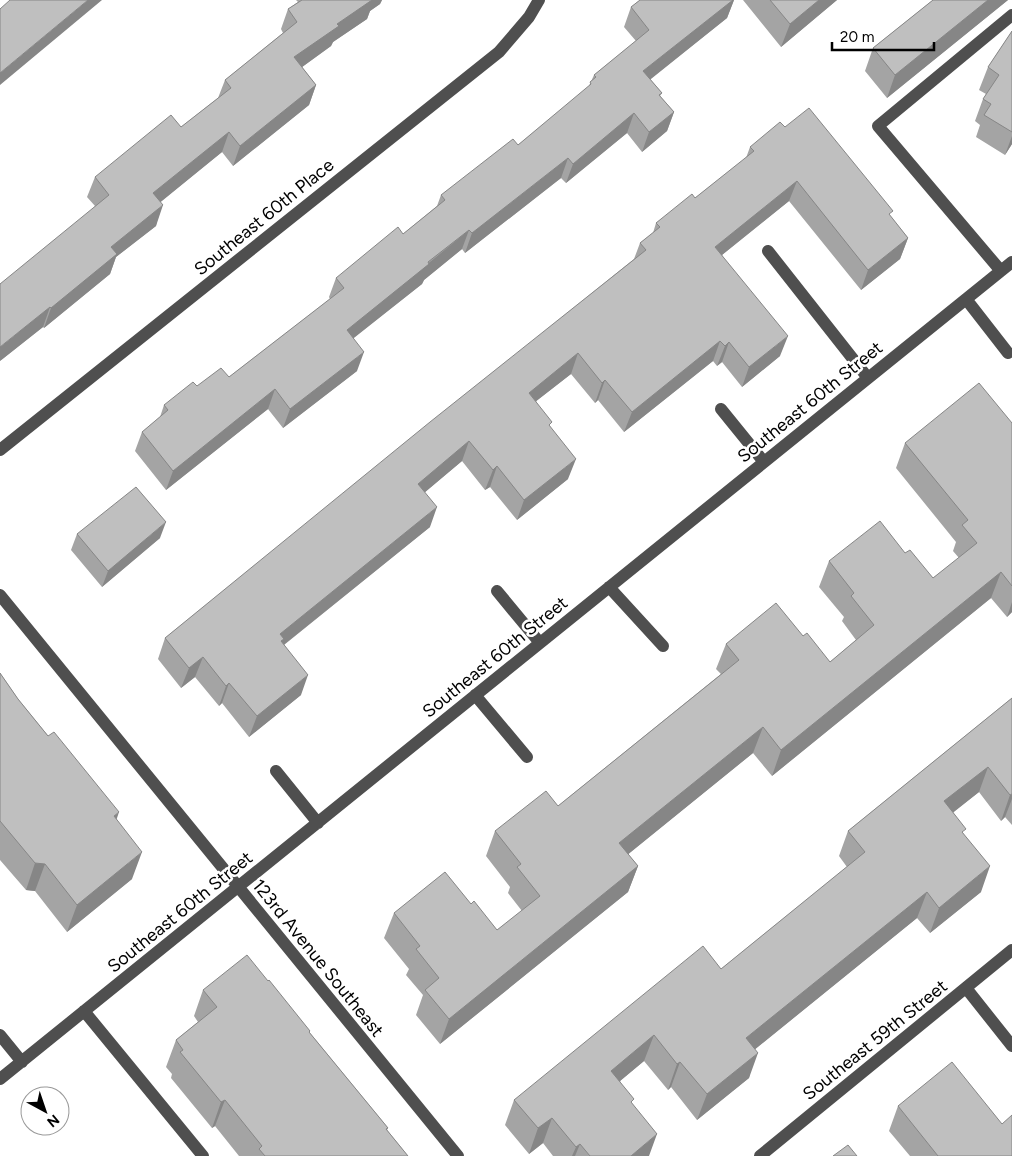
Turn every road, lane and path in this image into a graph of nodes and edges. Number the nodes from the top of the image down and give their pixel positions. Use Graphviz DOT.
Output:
graph roads {
  1 [pos="539,0"];
  2 [pos="1012,15"];
  3 [pos="768,251"];
  4 [pos="1012,262"];
  5 [pos="1001,271"];
  6 [pos="966,299"];
  7 [pos="1008,353"];
  8 [pos="868,378"];
  9 [pos="721,409"];
  10 [pos="0,450"];
  11 [pos="764,462"];
  12 [pos="609,587"];
  13 [pos="497,591"];
  14 [pos="0,595"];
  15 [pos="540,643"];
  16 [pos="662,646"];
  17 [pos="476,695"];
  18 [pos="527,757"];
  19 [pos="276,771"];
  20 [pos="318,823"];
  21 [pos="238,887"];
  22 [pos="1012,950"];
  23 [pos="966,988"];
  24 [pos="84,1011"];
  25 [pos="0,1035"];
  26 [pos="1012,1046"];
  27 [pos="22,1062"];
  28 [pos="0,1080"];
  29 [pos="203,1156"];
  30 [pos="458,1156"];
  31 [pos="760,1156"];
  1 -- 10 [label="street, Southeast 60th Place"];
  2 -- 5 [label="street"];
  3 -- 8 [label="street"];
  4 -- 5 [label="street, Southeast 60th Street"];
  5 -- 6 [label="street, Southeast 60th Street"];
  6 -- 7 [label="street"];
  6 -- 8 [label="street, Southeast 60th Street"];
  8 -- 11 [label="street, Southeast 60th Street"];
  9 -- 11 [label="street"];
  11 -- 12 [label="street, Southeast 60th Street"];
  12 -- 15 [label="street, Southeast 60th Street"];
  12 -- 16 [label="street"];
  13 -- 15 [label="street"];
  14 -- 21 [label="street, 123rd Avenue Southeast"];
  15 -- 17 [label="street, Southeast 60th Street"];
  17 -- 18 [label="street"];
  17 -- 20 [label="street, Southeast 60th Street"];
  19 -- 20 [label="street"];
  20 -- 21 [label="street, Southeast 60th Street"];
  21 -- 24 [label="street, Southeast 60th Street"];
  21 -- 30 [label="street, 123rd Avenue Southeast"];
  22 -- 23 [label="street, Southeast 59th Street"];
  23 -- 26 [label="street"];
  23 -- 31 [label="street, Southeast 59th Street"];
  24 -- 27 [label="street, Southeast 60th Street"];
  24 -- 29 [label="street"];
  25 -- 27 [label="street"];
  27 -- 28 [label="street, Southeast 60th Street"];
}
